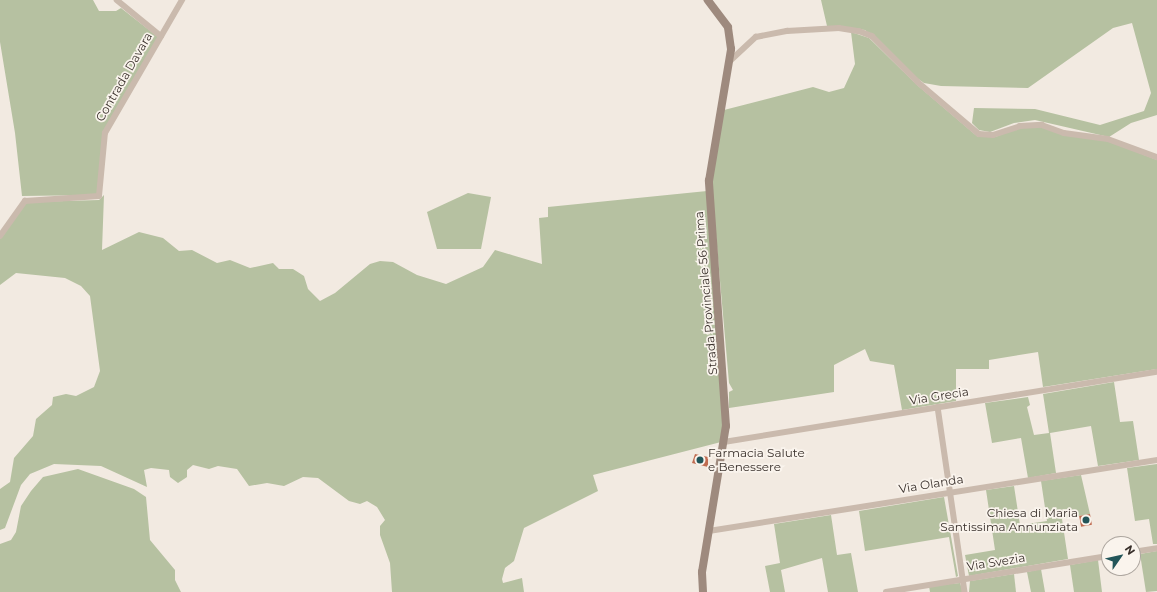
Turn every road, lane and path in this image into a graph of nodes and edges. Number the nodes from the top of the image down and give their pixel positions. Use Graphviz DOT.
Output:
graph roads {
  1 [pos="117,0"];
  2 [pos="182,0"];
  3 [pos="708,0"];
  4 [pos="161,36"];
  5 [pos="730,61"];
  6 [pos="1157,157"];
  7 [pos="0,236"];
  8 [pos="1157,372"];
  9 [pos="938,407"];
  10 [pos="724,442"];
  11 [pos="1157,460"];
  12 [pos="950,493"];
  13 [pos="709,530"];
  14 [pos="1157,548"];
  15 [pos="1141,551"];
  16 [pos="1101,557"];
  17 [pos="964,579"];
  18 [pos="703,592"];
  19 [pos="886,592"];
  20 [pos="965,592"];
  1 -- 4 [label="street"];
  2 -- 4 [label="street, Contrada Davara"];
  3 -- 5 [label="street, Strada Provinciale 56 Prima"];
  4 -- 7 [label="street, Contrada Davara"];
  5 -- 6 [label="street"];
  5 -- 10 [label="street, Strada Provinciale 56 Prima"];
  8 -- 9 [label="street, Via Grecia"];
  9 -- 10 [label="street, Via Grecia"];
  9 -- 12 [label="street"];
  10 -- 13 [label="street, Strada Provinciale 56 Prima"];
  11 -- 12 [label="street, Via Olanda"];
  12 -- 13 [label="street, Via Olanda"];
  12 -- 17 [label="street"];
  13 -- 18 [label="street, Strada Provinciale 56 Prima"];
  14 -- 15 [label="street"];
  16 -- 17 [label="street, Via Svezia"];
  17 -- 19 [label="street, Via Svezia"];
  17 -- 20 [label="street"];
}
